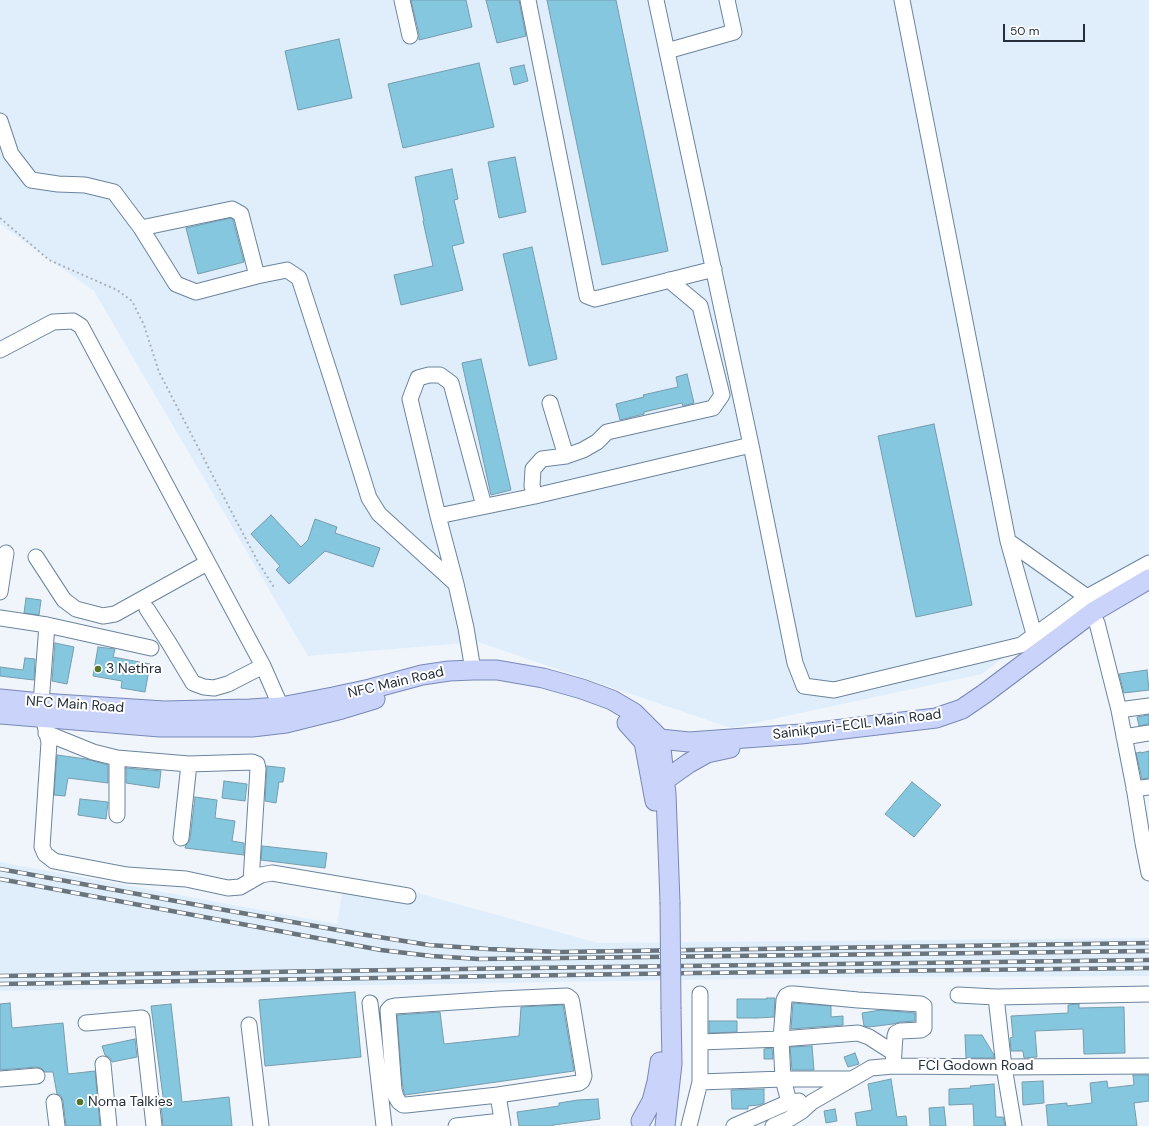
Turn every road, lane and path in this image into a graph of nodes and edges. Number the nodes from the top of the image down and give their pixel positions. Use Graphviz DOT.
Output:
graph roads {
  1 [pos="402,0"];
  2 [pos="528,0"];
  3 [pos="656,0"];
  4 [pos="727,0"];
  5 [pos="902,0"];
  6 [pos="410,36"];
  7 [pos="667,51"];
  8 [pos="0,120"];
  9 [pos="0,218"];
  10 [pos="141,228"];
  11 [pos="714,269"];
  12 [pos="257,276"];
  13 [pos="669,280"];
  14 [pos="0,350"];
  15 [pos="550,403"];
  16 [pos="751,446"];
  17 [pos="566,456"];
  18 [pos="535,496"];
  19 [pos="484,506"];
  20 [pos="438,516"];
  21 [pos="1008,541"];
  22 [pos="6,553"];
  23 [pos="36,557"];
  24 [pos="208,563"];
  25 [pos="1149,563"];
  26 [pos="1149,579"];
  27 [pos="456,584"];
  28 [pos="274,589"];
  29 [pos="1149,591"];
  30 [pos="0,592"];
  31 [pos="1087,597"];
  32 [pos="147,609"];
  33 [pos="0,618"];
  34 [pos="1097,623"];
  35 [pos="47,625"];
  36 [pos="1034,634"];
  37 [pos="151,648"];
  38 [pos="263,666"];
  39 [pos="473,670"];
  40 [pos="0,699"];
  41 [pos="1149,706"];
  42 [pos="281,707"];
  43 [pos="1119,710"];
  44 [pos="0,714"];
  45 [pos="43,718"];
  46 [pos="1149,733"];
  47 [pos="1124,737"];
  48 [pos="652,740"];
  49 [pos="117,758"];
  50 [pos="189,764"];
  51 [pos="659,782"];
  52 [pos="1142,788"];
  53 [pos="117,815"];
  54 [pos="181,838"];
  55 [pos="1146,843"];
  56 [pos="1149,873"];
  57 [pos="251,881"];
  58 [pos="408,896"];
  59 [pos="700,994"];
  60 [pos="1149,994"];
  61 [pos="958,995"];
  62 [pos="996,997"];
  63 [pos="370,1003"];
  64 [pos="666,1009"];
  65 [pos="86,1023"];
  66 [pos="249,1025"];
  67 [pos="781,1039"];
  68 [pos="700,1042"];
  69 [pos="894,1059"];
  70 [pos="103,1064"];
  71 [pos="1149,1066"];
  72 [pos="1004,1067"];
  73 [pos="36,1076"];
  74 [pos="0,1079"];
  75 [pos="783,1079"];
  76 [pos="851,1079"];
  77 [pos="700,1082"];
  78 [pos="498,1095"];
  79 [pos="54,1102"];
  80 [pos="789,1102"];
  81 [pos="812,1102"];
  82 [pos="502,1124"];
  83 [pos="638,1124"];
  84 [pos="57,1126"];
  85 [pos="109,1126"];
  86 [pos="154,1126"];
  87 [pos="261,1126"];
  88 [pos="384,1126"];
  89 [pos="456,1126"];
  90 [pos="664,1126"];
  91 [pos="690,1126"];
  92 [pos="734,1126"];
  93 [pos="773,1126"];
  94 [pos="1014,1126"];
  1 -- 6 [label="street"];
  2 -- 13 [label="street"];
  3 -- 7 [label="street"];
  4 -- 7 [label="street"];
  5 -- 21 [label="street"];
  7 -- 11 [label="street"];
  8 -- 10 [label="street"];
  9 -- 28 [label="path"];
  10 -- 12 [label="street"];
  10 -- 12 [label="street"];
  11 -- 13 [label="street"];
  11 -- 16 [label="street"];
  12 -- 27 [label="street"];
  13 -- 17 [label="street"];
  14 -- 24 [label="street"];
  15 -- 17 [label="street"];
  16 -- 18 [label="street"];
  16 -- 36 [label="street"];
  17 -- 18 [label="street"];
  18 -- 19 [label="street"];
  19 -- 20 [label="street"];
  19 -- 20 [label="street"];
  20 -- 27 [label="street"];
  21 -- 31 [label="street"];
  21 -- 36 [label="street"];
  22 -- 30 [label="street"];
  23 -- 24 [label="street"];
  24 -- 38 [label="street"];
  25 -- 31 [label="street"];
  26 -- 48 [label="main road, Sainikpuri-ECIL Main Road"];
  27 -- 39 [label="street"];
  29 -- 34 [label="main road, Sainikpuri-ECIL Main Road"];
  31 -- 36 [label="street"];
  32 -- 38 [label="street"];
  33 -- 35 [label="street"];
  34 -- 43 [label="street"];
  34 -- 51 [label="main road, Sainikpuri-ECIL Main Road"];
  35 -- 37 [label="street"];
  35 -- 45 [label="street"];
  38 -- 42 [label="street"];
  39 -- 42 [label="main road, NFC Main Road"];
  39 -- 48 [label="main road, NFC Main Road"];
  40 -- 45 [label="main road, NFC Main Road"];
  41 -- 43 [label="street"];
  42 -- 45 [label="main road, NFC Main Road"];
  43 -- 47 [label="street"];
  44 -- 45 [label="main road, NFC Main Road"];
  45 -- 48 [label="main road, NFC Main Road"];
  45 -- 49 [label="street"];
  45 -- 57 [label="street"];
  46 -- 47 [label="street"];
  47 -- 52 [label="street"];
  48 -- 51 [label="main road"];
  49 -- 50 [label="street"];
  49 -- 53 [label="street"];
  50 -- 54 [label="street"];
  50 -- 57 [label="street"];
  51 -- 64 [label="main road, bridge"];
  52 -- 55 [label="street"];
  55 -- 56 [label="street"];
  57 -- 58 [label="street"];
  59 -- 68 [label="street"];
  60 -- 62 [label="street"];
  61 -- 62 [label="street"];
  62 -- 72 [label="street"];
  63 -- 88 [label="street"];
  64 -- 83 [label="main road"];
  64 -- 90 [label="main road"];
  65 -- 86 [label="street"];
  66 -- 87 [label="street"];
  67 -- 68 [label="street"];
  67 -- 69 [label="street"];
  67 -- 69 [label="street"];
  67 -- 75 [label="street"];
  68 -- 77 [label="street"];
  69 -- 72 [label="street, FCI Godown Road"];
  69 -- 76 [label="street, FCI Godown Road"];
  70 -- 85 [label="street"];
  71 -- 72 [label="street, FCI Godown Road"];
  72 -- 94 [label="street"];
  73 -- 74 [label="street"];
  75 -- 76 [label="street"];
  75 -- 77 [label="street"];
  75 -- 80 [label="street"];
  76 -- 81 [label="street, FCI Godown Road"];
  77 -- 91 [label="street"];
  78 -- 78 [label="street"];
  78 -- 82 [label="street"];
  79 -- 84 [label="street"];
  80 -- 81 [label="street"];
  80 -- 92 [label="street"];
  81 -- 93 [label="street, FCI Godown Road"];
  82 -- 89 [label="street"];
  83 -- 90 [label="main road"];
}
